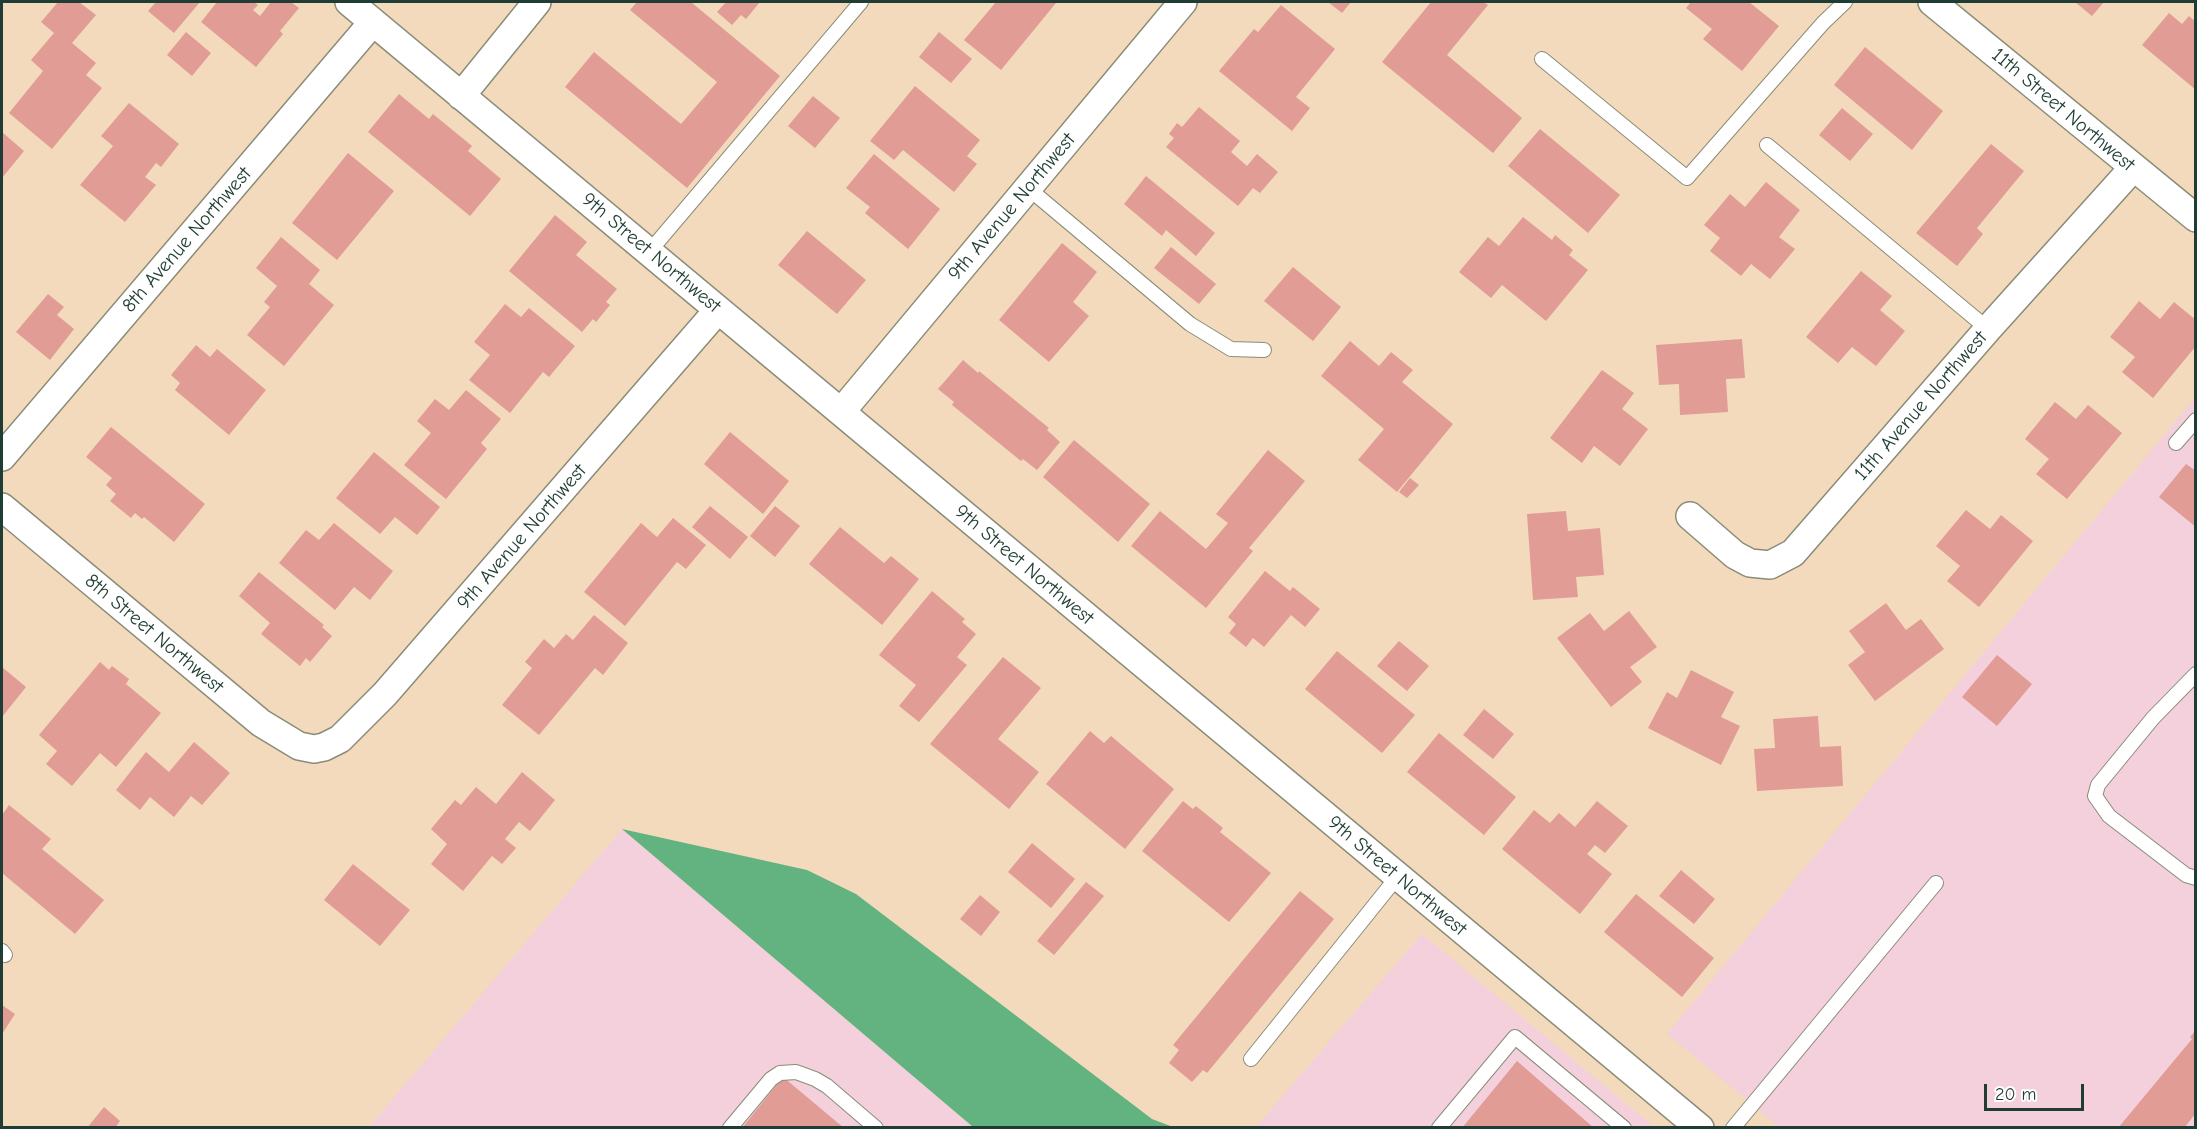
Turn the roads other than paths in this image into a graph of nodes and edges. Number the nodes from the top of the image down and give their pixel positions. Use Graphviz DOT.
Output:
graph roads {
  1 [pos="348,2"];
  2 [pos="537,2"];
  3 [pos="861,2"];
  4 [pos="1184,2"];
  5 [pos="1845,2"];
  6 [pos="1932,2"];
  7 [pos="373,22"];
  8 [pos="1542,59"];
  9 [pos="461,96"];
  10 [pos="1767,145"];
  11 [pos="2133,168"];
  12 [pos="1028,188"];
  13 [pos="2196,218"];
  14 [pos="649,252"];
  15 [pos="718,310"];
  16 [pos="1988,329"];
  17 [pos="1264,350"];
  18 [pos="841,412"];
  19 [pos="2196,420"];
  20 [pos="2176,443"];
  21 [pos="2,457"];
  22 [pos="2,507"];
  23 [pos="1690,516"];
  24 [pos="2196,674"];
  25 [pos="314,749"];
  26 [pos="1398,876"];
  27 [pos="2196,878"];
  28 [pos="1936,883"];
  29 [pos="1251,1059"];
  30 [pos="730,1128"];
  31 [pos="876,1128"];
  32 [pos="1439,1128"];
  33 [pos="1624,1128"];
  34 [pos="1700,1128"];
  35 [pos="1733,1128"];
  1 -- 7 [label="street, 9th Street Northwest"];
  2 -- 9 [label="street"];
  3 -- 14 [label="lane"];
  4 -- 12 [label="street, 9th Avenue Northwest"];
  5 -- 8 [label="lane"];
  6 -- 11 [label="street, 11th Street Northwest"];
  7 -- 9 [label="street, 9th Street Northwest"];
  7 -- 21 [label="street, 8th Avenue Northwest"];
  9 -- 14 [label="street, 9th Street Northwest"];
  10 -- 16 [label="lane"];
  11 -- 13 [label="street, 11th Street Northwest"];
  11 -- 16 [label="street, 11th Avenue Northwest"];
  12 -- 17 [label="lane"];
  12 -- 18 [label="street, 9th Avenue Northwest"];
  14 -- 15 [label="street, 9th Street Northwest"];
  15 -- 18 [label="street, 9th Street Northwest"];
  15 -- 25 [label="street, 9th Avenue Northwest"];
  16 -- 23 [label="street, 11th Avenue Northwest"];
  18 -- 26 [label="street, 9th Street Northwest"];
  19 -- 20 [label="lane"];
  22 -- 25 [label="street, 8th Street Northwest"];
  24 -- 27 [label="lane"];
  26 -- 29 [label="lane"];
  26 -- 34 [label="street, 9th Street Northwest"];
  28 -- 35 [label="lane"];
  30 -- 31 [label="lane"];
  32 -- 33 [label="lane"];
}
